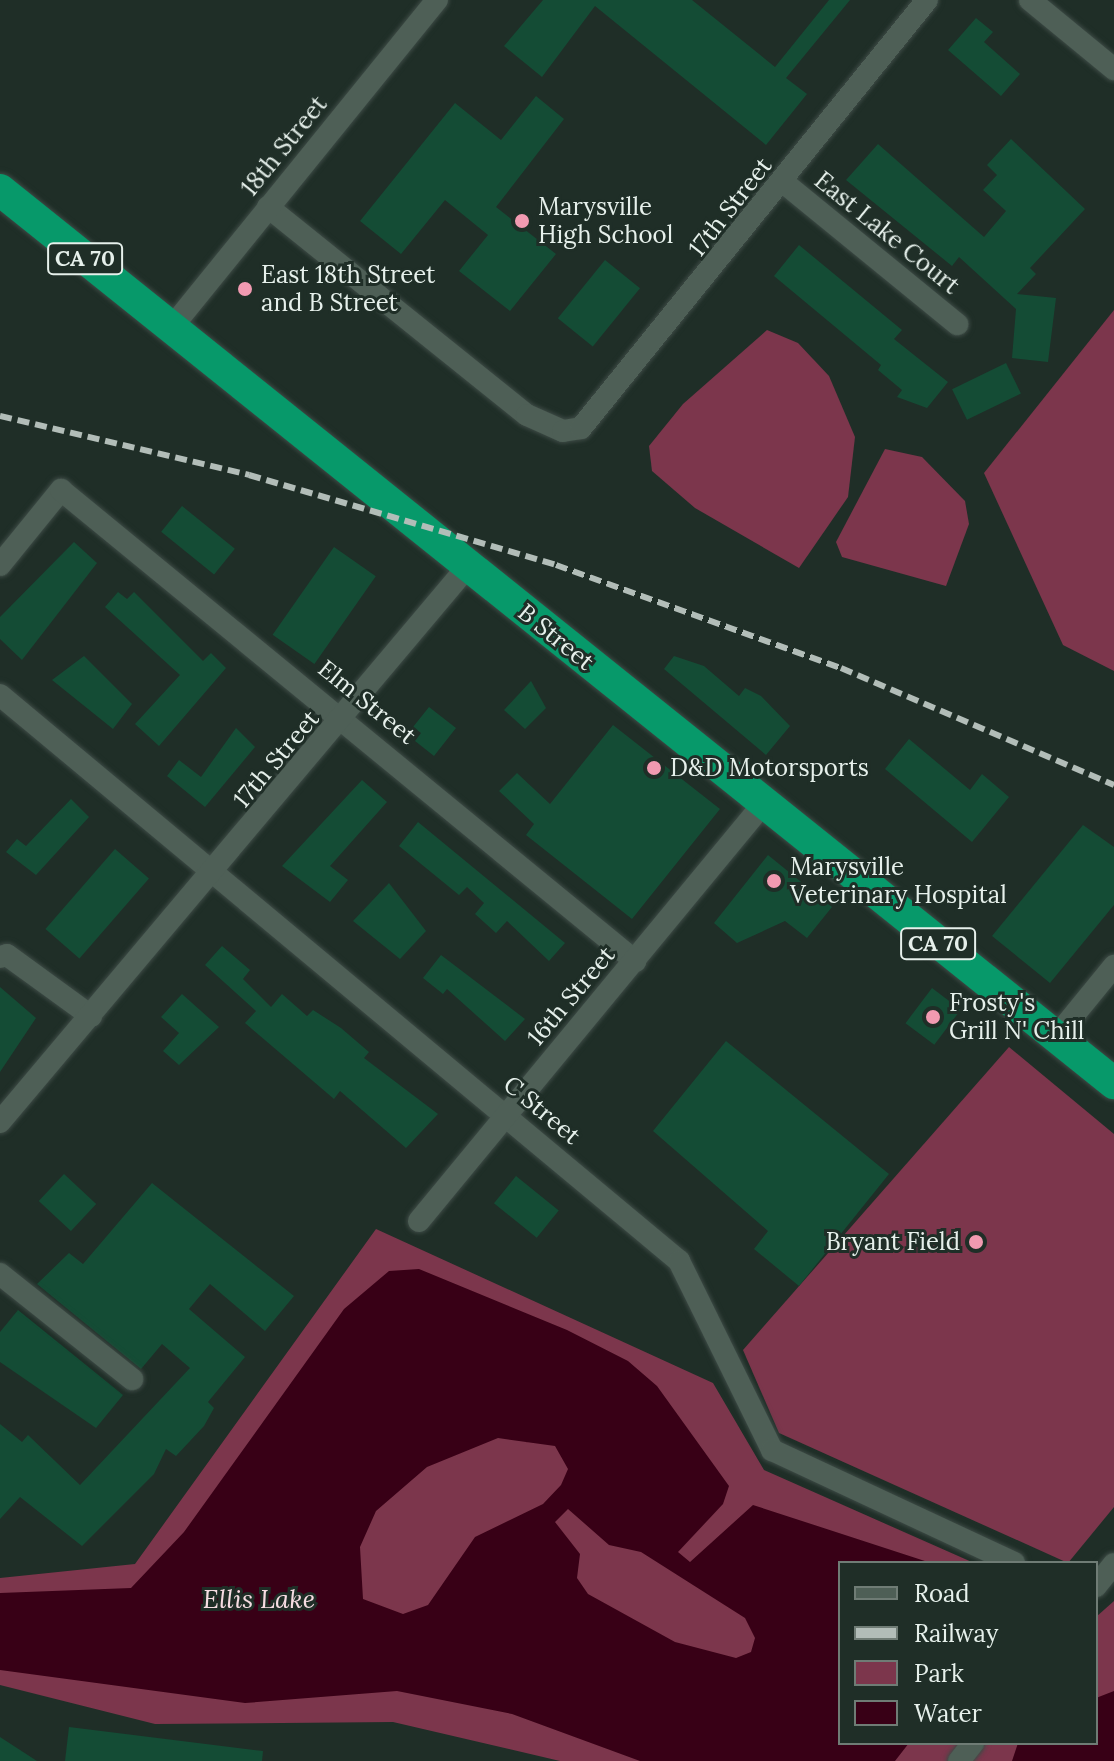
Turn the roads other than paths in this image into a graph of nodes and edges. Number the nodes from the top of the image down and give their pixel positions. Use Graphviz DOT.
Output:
graph roads {
  1 [pos="437,0"];
  2 [pos="927,0"];
  3 [pos="1030,0"];
  4 [pos="1114,69"];
  5 [pos="783,182"];
  6 [pos="0,190"];
  7 [pos="268,207"];
  8 [pos="957,324"];
  9 [pos="172,327"];
  10 [pos="0,565"];
  11 [pos="468,566"];
  12 [pos="0,695"];
  13 [pos="345,716"];
  14 [pos="763,804"];
  15 [pos="215,873"];
  16 [pos="0,957"];
  17 [pos="635,961"];
  18 [pos="1114,966"];
  19 [pos="91,1016"];
  20 [pos="1056,1037"];
  21 [pos="1114,1083"];
  22 [pos="509,1115"];
  23 [pos="0,1122"];
  24 [pos="419,1221"];
  25 [pos="0,1274"];
  26 [pos="132,1379"];
  27 [pos="1009,1561"];
  28 [pos="1114,1564"];
  29 [pos="1098,1584"];
  30 [pos="971,1745"];
  31 [pos="959,1761"];
  1 -- 7 [label="street, 18th Street"];
  2 -- 5 [label="street, 17th Street"];
  3 -- 4 [label="street"];
  5 -- 7 [label="street, 17th Street"];
  5 -- 8 [label="street, East Lake Court"];
  6 -- 9 [label="highway, B Street / CA 70"];
  7 -- 9 [label="street, 18th Street"];
  9 -- 11 [label="highway, B Street / CA 70"];
  10 -- 13 [label="street, Elm Street"];
  11 -- 13 [label="street, 17th Street"];
  11 -- 14 [label="highway, B Street / CA 70"];
  12 -- 15 [label="street, C Street"];
  13 -- 15 [label="street, 17th Street"];
  13 -- 17 [label="street, Elm Street"];
  14 -- 17 [label="street, 16th Street"];
  14 -- 20 [label="highway, B Street / CA 70"];
  15 -- 19 [label="street, 17th Street"];
  15 -- 22 [label="street, C Street"];
  16 -- 19 [label="street"];
  17 -- 22 [label="street, 16th Street"];
  18 -- 20 [label="street"];
  19 -- 23 [label="street, 17th Street"];
  20 -- 21 [label="highway, B Street / CA 70"];
  22 -- 24 [label="street, 16th Street"];
  22 -- 27 [label="street, C Street"];
  25 -- 26 [label="street"];
  28 -- 29 [label="street"];
  30 -- 31 [label="street"];
}
